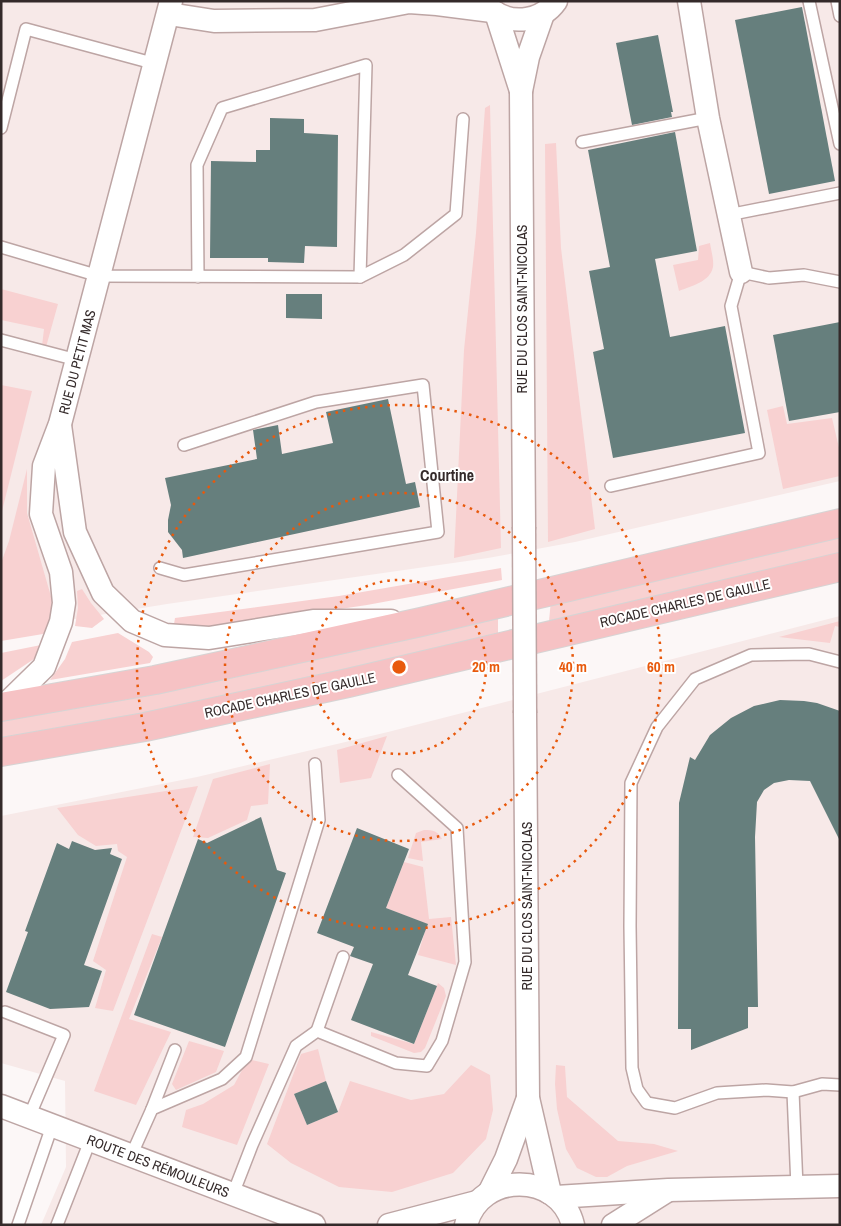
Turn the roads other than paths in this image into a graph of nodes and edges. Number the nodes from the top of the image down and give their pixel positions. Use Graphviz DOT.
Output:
graph roads {
  1 [pos="689,1"];
  2 [pos="809,1"];
  3 [pos="837,1"];
  4 [pos="410,2"];
  5 [pos="170,8"];
  6 [pos="490,8"];
  7 [pos="549,8"];
  8 [pos="840,16"];
  9 [pos="156,64"];
  10 [pos="521,91"];
  11 [pos="708,118"];
  12 [pos="463,119"];
  13 [pos="1,128"];
  14 [pos="582,142"];
  15 [pos="840,144"];
  16 [pos="840,193"];
  17 [pos="728,215"];
  18 [pos="1,247"];
  19 [pos="741,272"];
  20 [pos="99,276"];
  21 [pos="198,277"];
  22 [pos="360,277"];
  23 [pos="840,282"];
  24 [pos="1,340"];
  25 [pos="77,360"];
  26 [pos="60,424"];
  27 [pos="184,445"];
  28 [pos="611,486"];
  29 [pos="840,523"];
  30 [pos="840,567"];
  31 [pos="160,568"];
  32 [pos="420,622"];
  33 [pos="840,662"];
  34 [pos="3,706"];
  35 [pos="1,752"];
  36 [pos="315,764"];
  37 [pos="398,775"];
  38 [pos="343,957"];
  39 [pos="4,1012"];
  40 [pos="317,1031"];
  41 [pos="175,1050"];
  42 [pos="840,1085"];
  43 [pos="793,1092"];
  44 [pos="528,1098"];
  45 [pos="1,1106"];
  46 [pos="152,1109"];
  47 [pos="29,1117"];
  48 [pos="52,1126"];
  49 [pos="90,1141"];
  50 [pos="131,1156"];
  51 [pos="840,1186"];
  52 [pos="796,1187"];
  53 [pos="668,1190"];
  54 [pos="233,1194"];
  55 [pos="553,1195"];
  56 [pos="484,1197"];
  57 [pos="18,1225"];
  58 [pos="58,1225"];
  59 [pos="314,1225"];
  60 [pos="389,1225"];
  61 [pos="466,1225"];
  62 [pos="573,1225"];
  63 [pos="613,1225"];
  1 -- 11 [label="street"];
  2 -- 15 [label="lane"];
  3 -- 8 [label="lane"];
  4 -- 5 [label="street"];
  4 -- 6 [label="street"];
  5 -- 9 [label="street, RUE DU PETIT MAS"];
  6 -- 7 [label="street"];
  6 -- 10 [label="street, RUE DU CLOS SAINT-NICOLAS"];
  7 -- 10 [label="street, RUE DU CLOS SAINT-NICOLAS"];
  9 -- 13 [label="lane"];
  9 -- 20 [label="street, RUE DU PETIT MAS"];
  10 -- 44 [label="street, RUE DU CLOS SAINT-NICOLAS, bridge"];
  11 -- 14 [label="lane"];
  11 -- 17 [label="street"];
  12 -- 22 [label="lane"];
  16 -- 17 [label="lane"];
  17 -- 19 [label="street"];
  18 -- 20 [label="lane"];
  19 -- 23 [label="lane"];
  19 -- 28 [label="lane"];
  20 -- 21 [label="lane"];
  20 -- 25 [label="street, RUE DU PETIT MAS"];
  21 -- 22 [label="lane"];
  21 -- 22 [label="lane"];
  24 -- 25 [label="lane"];
  25 -- 26 [label="street, RUE DU PETIT MAS"];
  26 -- 32 [label="street"];
  26 -- 34 [label="street, RUE DU PETIT MAS"];
  27 -- 31 [label="lane"];
  29 -- 32 [label="main road"];
  30 -- 35 [label="main road, ROCADE CHARLES DE GAULLE"];
  32 -- 34 [label="main road"];
  33 -- 43 [label="lane"];
  36 -- 46 [label="lane"];
  37 -- 40 [label="lane"];
  38 -- 40 [label="lane"];
  39 -- 47 [label="lane"];
  40 -- 54 [label="lane"];
  41 -- 46 [label="lane"];
  42 -- 43 [label="lane"];
  43 -- 52 [label="lane"];
  44 -- 55 [label="street, RUE DU CLOS SAINT-NICOLAS"];
  44 -- 56 [label="street, RUE DU CLOS SAINT-NICOLAS"];
  45 -- 47 [label="street, ROUTE DES RÉMOULEURS"];
  46 -- 50 [label="lane"];
  47 -- 48 [label="street, ROUTE DES RÉMOULEURS"];
  48 -- 49 [label="street, ROUTE DES RÉMOULEURS"];
  48 -- 57 [label="lane"];
  49 -- 50 [label="street, ROUTE DES RÉMOULEURS"];
  49 -- 58 [label="lane"];
  50 -- 54 [label="street, ROUTE DES RÉMOULEURS"];
  51 -- 52 [label="street"];
  52 -- 53 [label="street"];
  53 -- 55 [label="street"];
  53 -- 63 [label="street"];
  54 -- 59 [label="street, ROUTE DES RÉMOULEURS"];
  55 -- 56 [label="street"];
  55 -- 62 [label="street"];
  56 -- 60 [label="street"];
  56 -- 61 [label="street, RUE DU CLOS SAINT-NICOLAS"];
}
